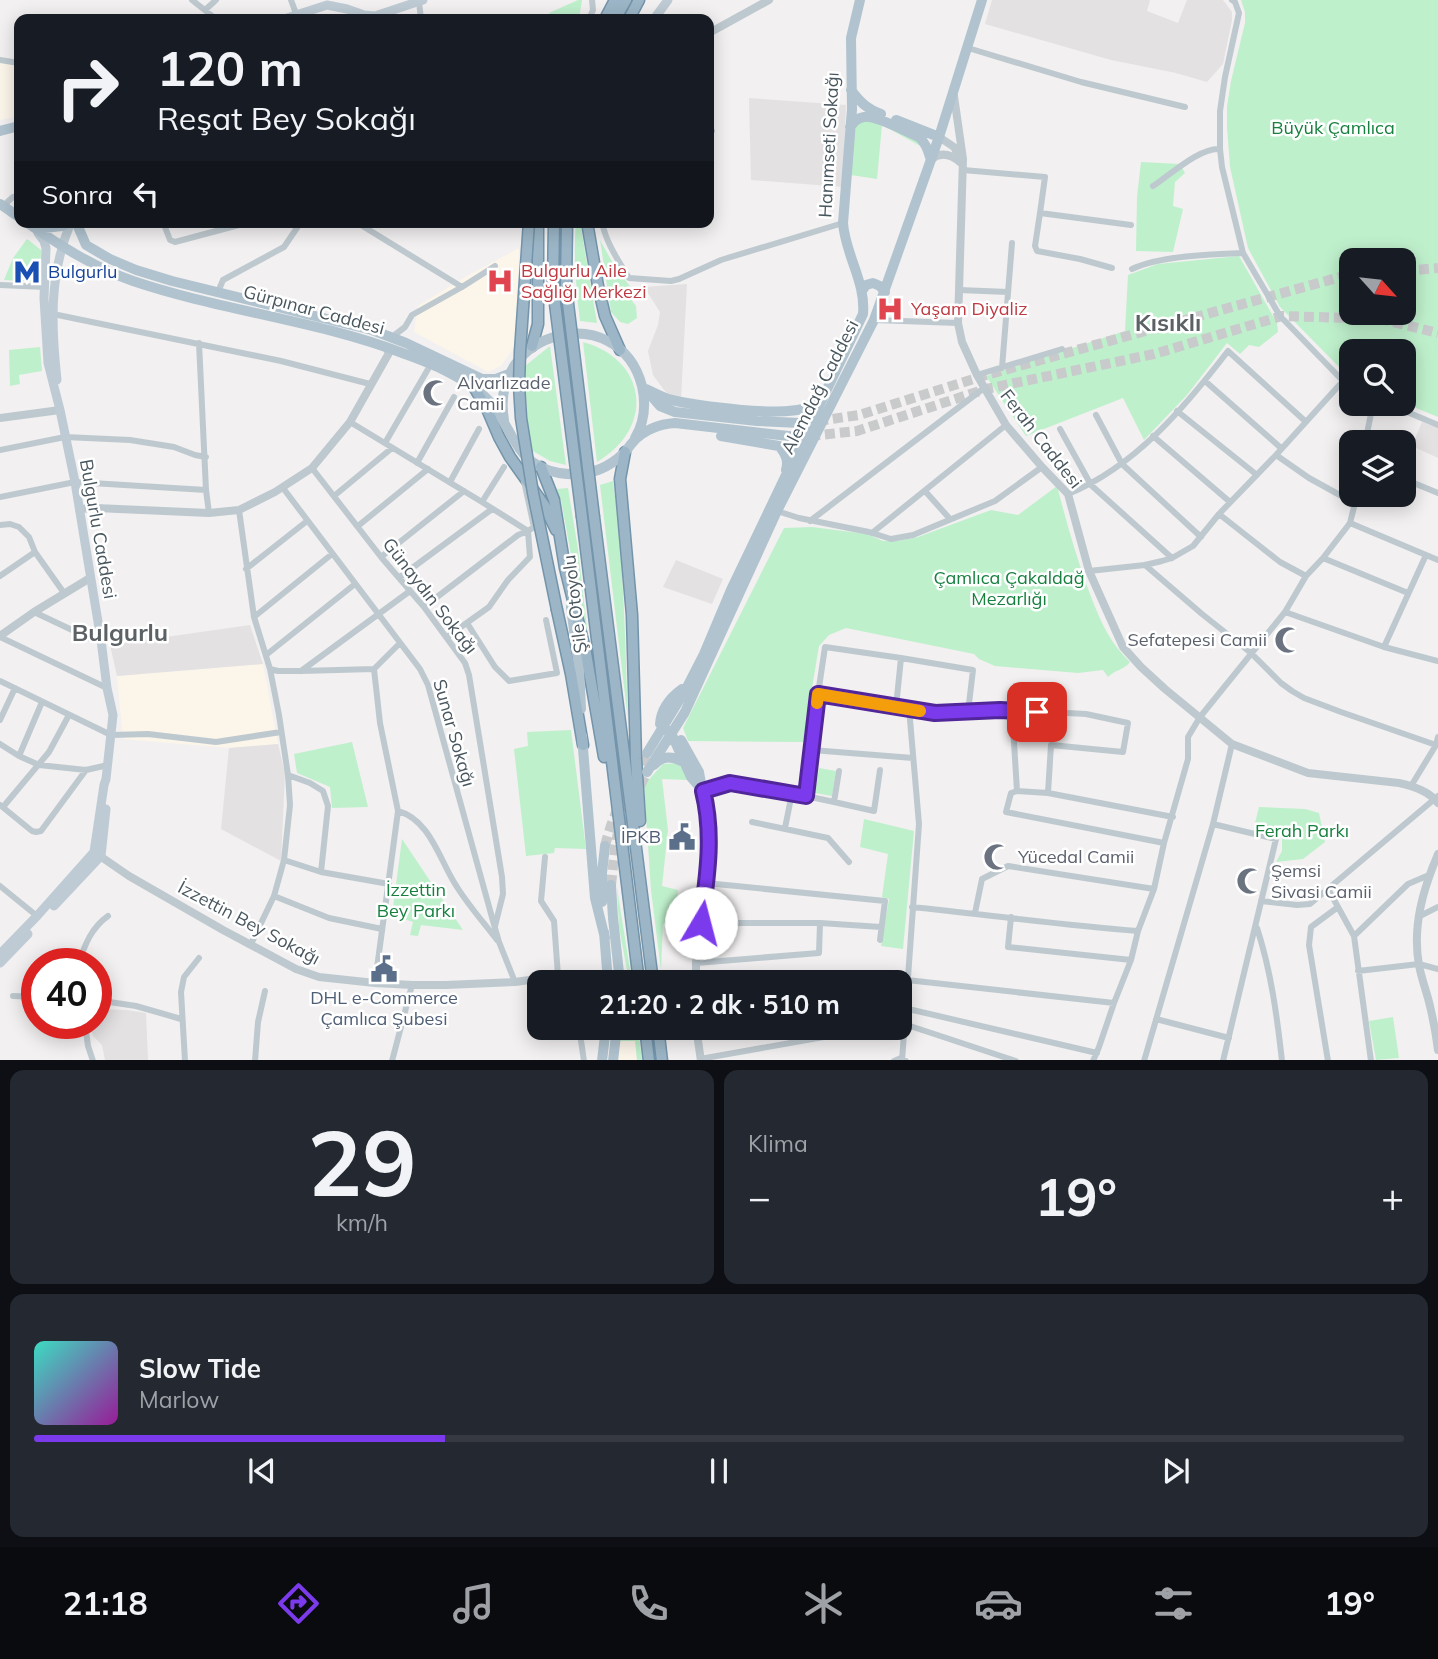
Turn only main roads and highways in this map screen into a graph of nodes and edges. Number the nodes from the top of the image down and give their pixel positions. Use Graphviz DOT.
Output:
graph roads {
  1 [pos="982,0"];
  2 [pos="421,1"];
  3 [pos="858,1"];
  4 [pos="335,3"];
  5 [pos="401,3"];
  6 [pos="304,14"];
  7 [pos="362,14"];
  8 [pos="379,14"];
  9 [pos="851,90"];
  10 [pos="850,127"];
  11 [pos="939,136"];
  12 [pos="931,160"];
  13 [pos="34,228"];
  14 [pos="36,228"];
  15 [pos="69,228"];
  16 [pos="76,228"];
  17 [pos="529,228"];
  18 [pos="538,228"];
  19 [pos="554,228"];
  20 [pos="567,228"];
  21 [pos="590,228"];
  22 [pos="62,245"];
  23 [pos="81,258"];
  24 [pos="55,275"];
  25 [pos="862,291"];
  26 [pos="885,292"];
  27 [pos="389,342"];
  28 [pos="532,346"];
  29 [pos="620,350"];
  30 [pos="509,374"];
  31 [pos="640,379"];
  32 [pos="474,387"];
  33 [pos="828,387"];
  34 [pos="646,390"];
  35 [pos="60,410"];
  36 [pos="505,422"];
  37 [pos="800,423"];
  38 [pos="797,437"];
  39 [pos="638,438"];
  40 [pos="625,452"];
  41 [pos="541,467"];
  42 [pos="783,482"];
  43 [pos="560,537"];
  44 [pos="565,568"];
  45 [pos="685,712"];
  46 [pos="667,731"];
  47 [pos="583,745"];
  48 [pos="647,753"];
  49 [pos="683,762"];
  50 [pos="619,821"];
  51 [pos="605,846"];
  52 [pos="98,854"];
  53 [pos="611,885"];
  54 [pos="645,915"];
  55 [pos="605,938"];
  56 [pos="0,954"];
  57 [pos="0,963"];
  58 [pos="608,970"];
  59 [pos="619,970"];
  60 [pos="638,970"];
  61 [pos="652,970"];
  62 [pos="604,1040"];
  63 [pos="615,1040"];
  64 [pos="647,1040"];
  65 [pos="660,1040"];
  66 [pos="602,1060"];
  67 [pos="613,1060"];
  68 [pos="649,1060"];
  69 [pos="662,1060"];
  1 -- 11 [label="main road, Alemdağ Caddesi"];
  2 -- 5 [label="main road"];
  3 -- 9 [label="main road, Hanımseti Sokağı"];
  4 -- 6 [label="main road"];
  4 -- 7 [label="main road"];
  5 -- 8 [label="main road"];
  9 -- 10 [label="main road, Hanımseti Sokağı"];
  9 -- 11 [label="main road"];
  10 -- 12 [label="main road"];
  10 -- 25 [label="main road, Hanımseti Sokağı"];
  11 -- 12 [label="main road, Alemdağ Caddesi"];
  12 -- 26 [label="main road, Alemdağ Caddesi"];
  13 -- 35 [label="main road, Bulgurlu Caddesi"];
  14 -- 22 [label="main road, Gürpınar Caddesi"];
  15 -- 22 [label="main road, Bulgurlu Caddesi"];
  16 -- 27 [label="main road, Gürpınar Caddesi"];
  17 -- 47 [label="highway, bridge"];
  18 -- 28 [label="highway"];
  19 -- 50 [label="highway, Şile Otoyolu, bridge"];
  20 -- 54 [label="highway, Şile Otoyolu, bridge"];
  21 -- 29 [label="highway"];
  22 -- 23 [label="main road, Gürpınar Caddesi"];
  22 -- 24 [label="main road, Bulgurlu Caddesi"];
  23 -- 24 [label="main road"];
  23 -- 27 [label="main road, Gürpınar Caddesi"];
  24 -- 35 [label="main road, Bulgurlu Caddesi"];
  25 -- 26 [label="main road"];
  25 -- 33 [label="main road, Alemdağ Caddesi"];
  26 -- 45 [label="main road, Alemdağ Caddesi"];
  27 -- 30 [label="main road, Gürpınar Caddesi"];
  27 -- 32 [label="main road, Gürpınar Caddesi"];
  28 -- 29 [label="main road"];
  28 -- 30 [label="main road"];
  29 -- 31 [label="main road"];
  30 -- 36 [label="main road"];
  31 -- 34 [label="main road"];
  31 -- 39 [label="main road"];
  32 -- 36 [label="main road, Gürpınar Caddesi"];
  32 -- 43 [label="highway"];
  33 -- 34 [label="main road"];
  33 -- 42 [label="main road, Alemdağ Caddesi"];
  34 -- 37 [label="main road"];
  35 -- 52 [label="main road, Bulgurlu Caddesi"];
  36 -- 41 [label="main road, Gürpınar Caddesi"];
  38 -- 39 [label="main road"];
  39 -- 40 [label="main road"];
  39 -- 42 [label="main road"];
  40 -- 41 [label="main road"];
  40 -- 54 [label="highway"];
  41 -- 43 [label="highway"];
  42 -- 46 [label="main road, Alemdağ Caddesi"];
  43 -- 44 [label="highway"];
  44 -- 47 [label="main road"];
  44 -- 50 [label="highway"];
  45 -- 46 [label="main road, Alemdağ Caddesi"];
  45 -- 49 [label="main road"];
  46 -- 48 [label="main road, Alemdağ Caddesi"];
  46 -- 49 [label="main road"];
  46 -- 49 [label="main road, Alemdağ Caddesi"];
  47 -- 55 [label="main road"];
  50 -- 60 [label="highway, Şile Otoyolu"];
  51 -- 55 [label="main road"];
  52 -- 56 [label="main road"];
  52 -- 57 [label="main road"];
  53 -- 59 [label="main road"];
  54 -- 61 [label="highway, Şile Otoyolu"];
  55 -- 58 [label="main road"];
  62 -- 66 [label="main road"];
  63 -- 67 [label="main road"];
  64 -- 68 [label="highway"];
  65 -- 69 [label="highway"];
}
